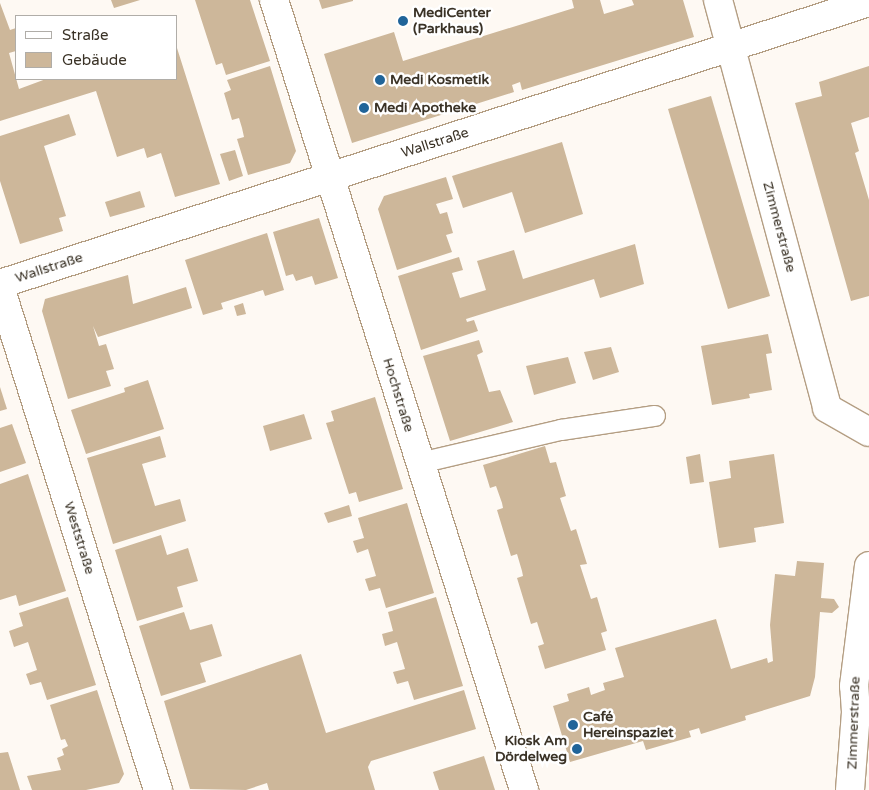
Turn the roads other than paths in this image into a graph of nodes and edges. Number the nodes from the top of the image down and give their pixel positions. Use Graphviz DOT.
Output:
graph roads {
  1 [pos="274,0"];
  2 [pos="718,0"];
  3 [pos="869,2"];
  4 [pos="732,46"];
  5 [pos="330,178"];
  6 [pos="0,285"];
  7 [pos="655,416"];
  8 [pos="869,432"];
  9 [pos="420,463"];
  10 [pos="869,566"];
  11 [pos="158,790"];
  12 [pos="524,790"];
  13 [pos="850,790"];
  1 -- 5 [label="street, Hochstraße"];
  2 -- 4 [label="street, Zimmerstraße"];
  3 -- 4 [label="street, Wallstraße"];
  4 -- 5 [label="street, Wallstraße"];
  4 -- 8 [label="street, Zimmerstraße"];
  5 -- 6 [label="street, Wallstraße"];
  5 -- 9 [label="street, Hochstraße"];
  6 -- 11 [label="street, Weststraße"];
  7 -- 9 [label="lane"];
  9 -- 12 [label="street, Hochstraße"];
  10 -- 13 [label="street, Zimmerstraße"];
}
